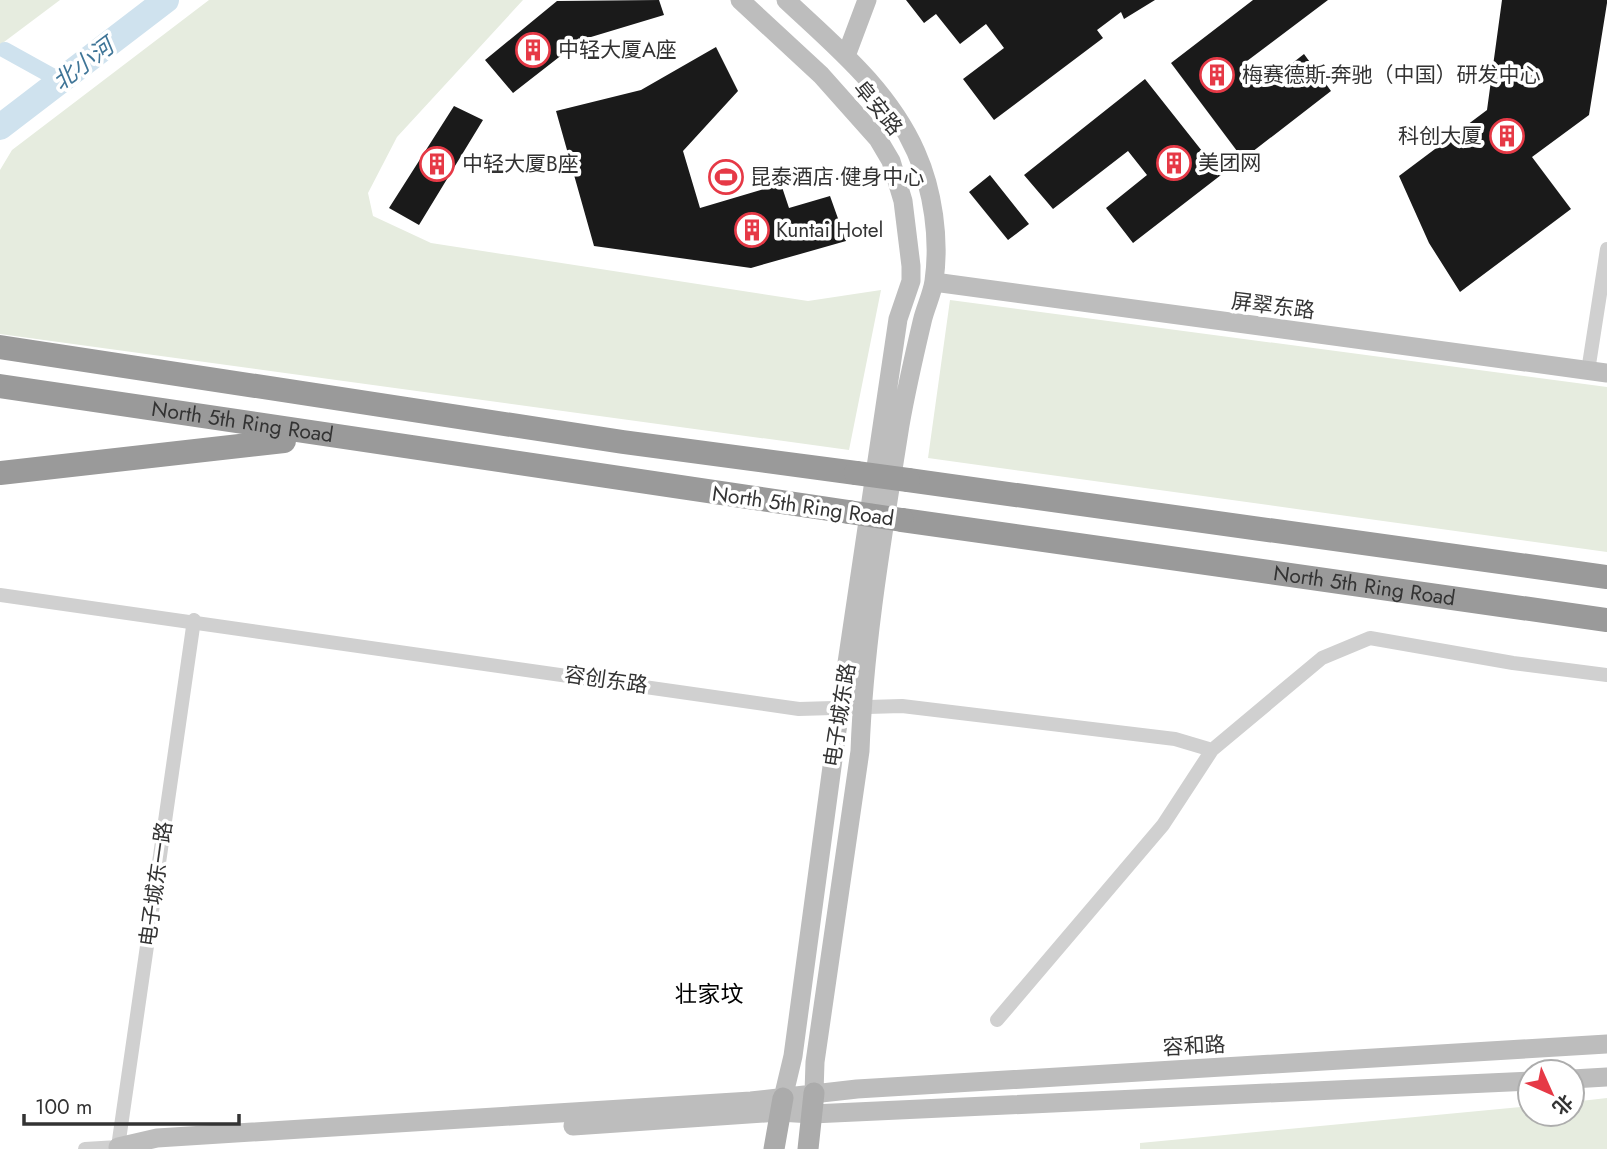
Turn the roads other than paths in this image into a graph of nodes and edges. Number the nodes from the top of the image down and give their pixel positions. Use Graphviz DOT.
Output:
graph roads {
  1 [pos="740,0"];
  2 [pos="786,0"];
  3 [pos="867,0"];
  4 [pos="846,56"];
  5 [pos="1607,249"];
  6 [pos="912,281"];
  7 [pos="934,282"];
  8 [pos="0,347"];
  9 [pos="1598,372"];
  10 [pos="0,386"];
  11 [pos="0,391"];
  12 [pos="75,399"];
  13 [pos="330,437"];
  14 [pos="0,473"];
  15 [pos="1607,577"];
  16 [pos="0,595"];
  17 [pos="194,620"];
  18 [pos="1607,620"];
  19 [pos="1607,674"];
  20 [pos="852,706"];
  21 [pos="1212,750"];
  22 [pos="997,1020"];
  23 [pos="1607,1044"];
  24 [pos="1607,1077"];
  25 [pos="1586,1078"];
  26 [pos="1516,1081"];
  27 [pos="813,1103"];
  28 [pos="781,1105"];
  29 [pos="118,1147"];
  30 [pos="85,1149"];
  31 [pos="774,1149"];
  32 [pos="808,1149"];
  1 -- 6 [label="main road, 阜安路"];
  2 -- 4 [label="main road, 阜安路"];
  3 -- 4 [label="main road"];
  4 -- 7 [label="main road, 阜安路"];
  5 -- 9 [label="street"];
  6 -- 20 [label="main road, 电子城东路"];
  7 -- 9 [label="main road, 屏翠东路"];
  7 -- 20 [label="main road, 电子城东路"];
  8 -- 15 [label="highway, North 5th Ring Road, bridge"];
  10 -- 12 [label="highway, North 5th Ring Road"];
  11 -- 12 [label="highway"];
  12 -- 13 [label="highway, North 5th Ring Road"];
  13 -- 14 [label="highway"];
  13 -- 18 [label="highway, North 5th Ring Road, bridge"];
  16 -- 17 [label="street, 容创东路"];
  17 -- 20 [label="street, 容创东路"];
  17 -- 29 [label="street, 电子城东一路"];
  19 -- 21 [label="street"];
  20 -- 21 [label="street, 容创东路"];
  20 -- 27 [label="main road, 电子城东路"];
  20 -- 28 [label="main road, 电子城东路"];
  21 -- 22 [label="street"];
  23 -- 27 [label="main road, 容和路"];
  24 -- 25 [label="main road"];
  26 -- 27 [label="main road, 容和路"];
  27 -- 28 [label="main road, 容和路"];
  27 -- 32 [label="main road, 电子城东路"];
  28 -- 29 [label="main road, 容和路"];
  28 -- 31 [label="main road, 电子城东路"];
  29 -- 30 [label="street"];
}
